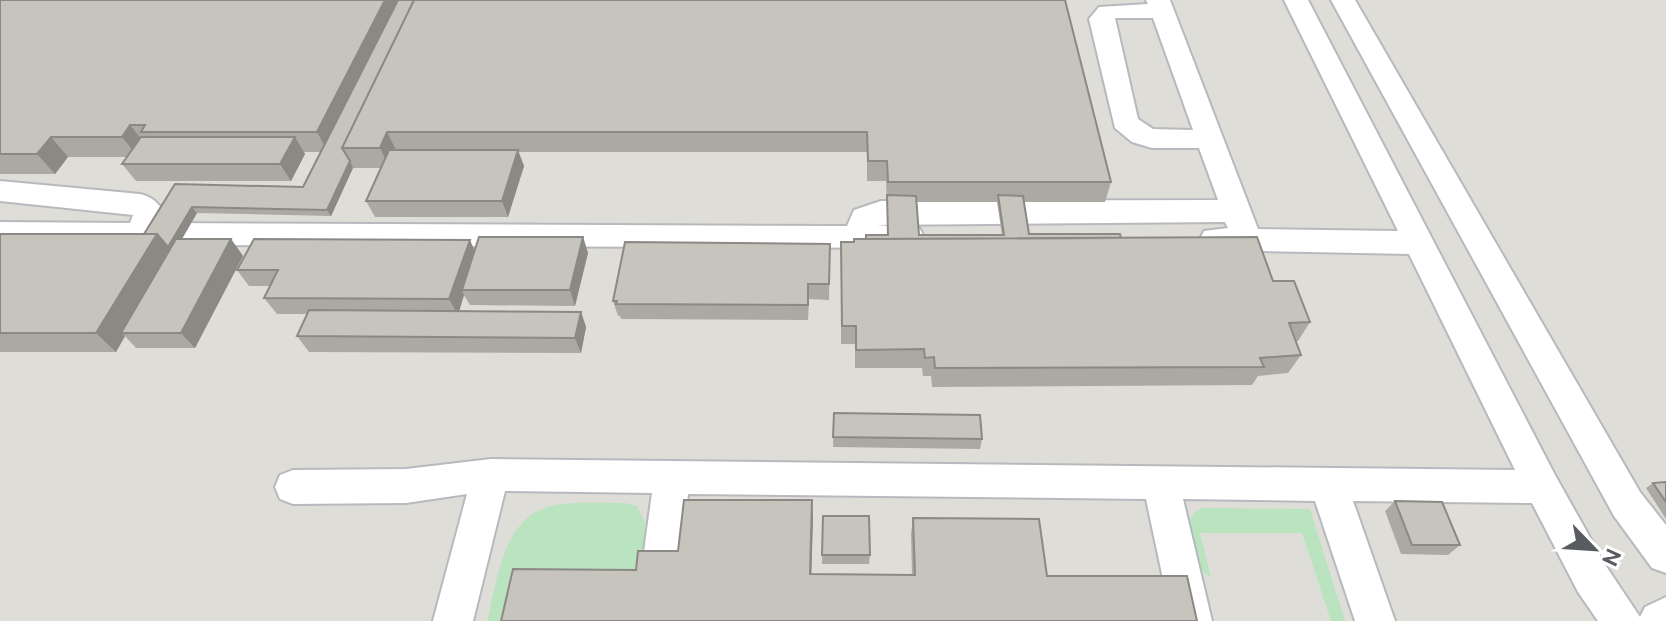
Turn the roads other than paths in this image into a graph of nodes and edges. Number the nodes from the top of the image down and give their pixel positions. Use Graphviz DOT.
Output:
graph roads {
  1 [pos="1296,0"];
  2 [pos="1343,0"];
  3 [pos="1160,6"];
  4 [pos="1208,139"];
  5 [pos="0,191"];
  6 [pos="1242,225"];
  7 [pos="0,233"];
  8 [pos="139,234"];
  9 [pos="1421,243"];
  10 [pos="491,475"];
  11 [pos="672,477"];
  12 [pos="1161,483"];
  13 [pos="1328,484"];
  14 [pos="293,487"];
  15 [pos="1542,487"];
  16 [pos="1666,555"];
  17 [pos="661,566"];
  18 [pos="1666,617"];
  19 [pos="453,621"];
  20 [pos="1192,621"];
  21 [pos="1375,621"];
  22 [pos="1622,621"];
  23 [pos="1659,621"];
  1 -- 9 [label="street"];
  2 -- 16 [label="street"];
  3 -- 4 [label="street"];
  3 -- 4 [label="street"];
  4 -- 6 [label="street"];
  5 -- 8 [label="street"];
  6 -- 8 [label="street"];
  6 -- 9 [label="street"];
  7 -- 8 [label="street"];
  9 -- 15 [label="street"];
  10 -- 11 [label="street"];
  10 -- 14 [label="street"];
  10 -- 19 [label="street"];
  11 -- 12 [label="street"];
  11 -- 17 [label="street"];
  12 -- 13 [label="street"];
  12 -- 20 [label="street"];
  13 -- 15 [label="street"];
  13 -- 21 [label="street"];
  15 -- 22 [label="street"];
  18 -- 23 [label="street"];
}
